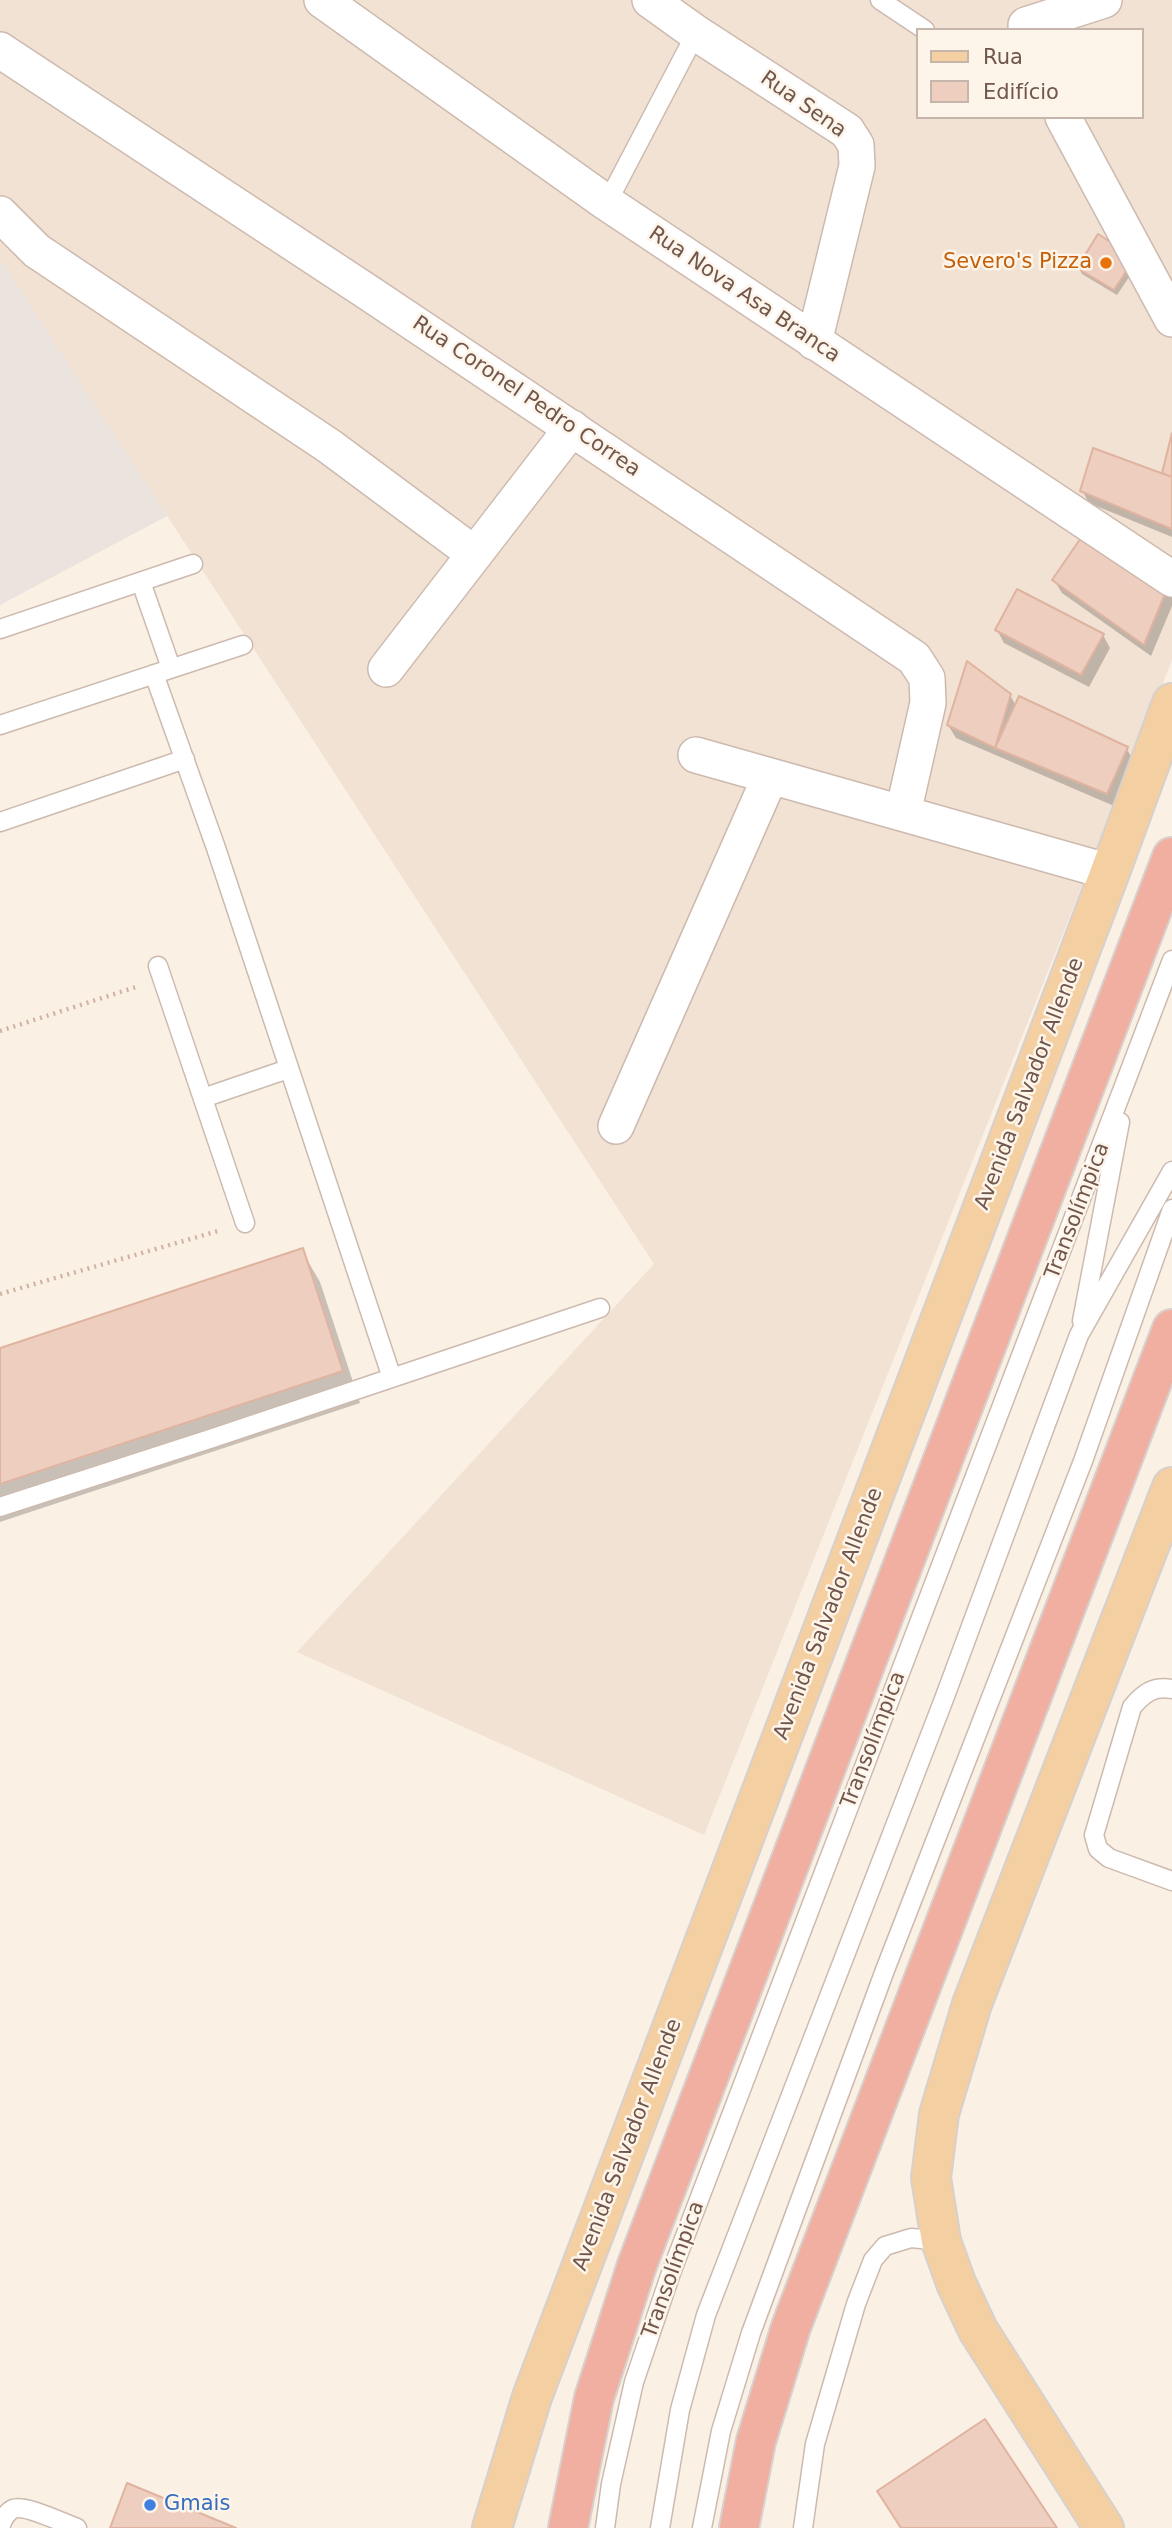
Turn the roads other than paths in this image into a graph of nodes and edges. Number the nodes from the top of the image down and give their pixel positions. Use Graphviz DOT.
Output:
graph roads {
  1 [pos="322,0"];
  2 [pos="650,0"];
  3 [pos="880,0"];
  4 [pos="1104,0"];
  5 [pos="1023,18"];
  6 [pos="922,28"];
  7 [pos="696,33"];
  8 [pos="0,50"];
  9 [pos="1064,119"];
  10 [pos="607,203"];
  11 [pos="0,214"];
  12 [pos="1172,319"];
  13 [pos="814,342"];
  14 [pos="572,428"];
  15 [pos="473,553"];
  16 [pos="193,564"];
  17 [pos="1172,579"];
  18 [pos="141,582"];
  19 [pos="0,629"];
  20 [pos="243,645"];
  21 [pos="386,668"];
  22 [pos="163,671"];
  23 [pos="1172,703"];
  24 [pos="0,725"];
  25 [pos="696,755"];
  26 [pos="185,760"];
  27 [pos="770,777"];
  28 [pos="904,813"];
  29 [pos="0,822"];
  30 [pos="1172,857"];
  31 [pos="1110,872"];
  32 [pos="1172,960"];
  33 [pos="160,972"];
  34 [pos="288,1069"];
  35 [pos="1129,1078"];
  36 [pos="203,1098"];
  37 [pos="616,1126"];
  38 [pos="1172,1171"];
  39 [pos="1172,1209"];
  40 [pos="245,1223"];
  41 [pos="600,1308"];
  42 [pos="1172,1329"];
  43 [pos="1079,1335"];
  44 [pos="392,1378"];
  45 [pos="1172,1487"];
  46 [pos="0,1507"];
  47 [pos="1172,1689"];
  48 [pos="1172,1881"];
  49 [pos="941,2241"];
  50 [pos="0,2527"];
  51 [pos="77,2528"];
  52 [pos="492,2528"];
  53 [pos="568,2528"];
  54 [pos="605,2528"];
  55 [pos="660,2528"];
  56 [pos="702,2528"];
  57 [pos="739,2528"];
  58 [pos="803,2528"];
  59 [pos="1104,2528"];
  1 -- 10 [label="street, Rua Nova Asa Branca"];
  2 -- 7 [label="street, Rua Sena"];
  3 -- 6 [label="lane"];
  4 -- 5 [label="street"];
  7 -- 10 [label="lane"];
  7 -- 13 [label="street, Rua Sena"];
  8 -- 14 [label="street, Rua Coronel Pedro Correa"];
  9 -- 12 [label="street"];
  10 -- 13 [label="street, Rua Nova Asa Branca"];
  11 -- 15 [label="street"];
  13 -- 17 [label="street, Rua Nova Asa Branca"];
  14 -- 15 [label="street"];
  14 -- 28 [label="street, Rua Coronel Pedro Correa"];
  15 -- 21 [label="street"];
  16 -- 18 [label="lane"];
  18 -- 19 [label="lane"];
  18 -- 22 [label="lane"];
  20 -- 22 [label="lane"];
  22 -- 24 [label="lane"];
  22 -- 26 [label="lane"];
  23 -- 31 [label="main road, Avenida Salvador Allende"];
  25 -- 27 [label="street"];
  26 -- 29 [label="lane"];
  26 -- 34 [label="lane"];
  27 -- 28 [label="street"];
  27 -- 37 [label="street"];
  28 -- 31 [label="street"];
  30 -- 53 [label="highway"];
  31 -- 52 [label="main road, Avenida Salvador Allende"];
  32 -- 35 [label="lane, Transolímpica"];
  33 -- 36 [label="lane"];
  34 -- 36 [label="lane"];
  34 -- 44 [label="lane"];
  35 -- 43 [label="lane"];
  35 -- 54 [label="lane, Transolímpica"];
  36 -- 40 [label="lane"];
  38 -- 43 [label="lane"];
  39 -- 56 [label="lane"];
  41 -- 44 [label="lane"];
  42 -- 57 [label="highway"];
  43 -- 55 [label="lane"];
  44 -- 46 [label="lane"];
  45 -- 49 [label="main road"];
  47 -- 48 [label="lane"];
  49 -- 58 [label="lane"];
  49 -- 59 [label="main road"];
  50 -- 51 [label="lane"];
}
